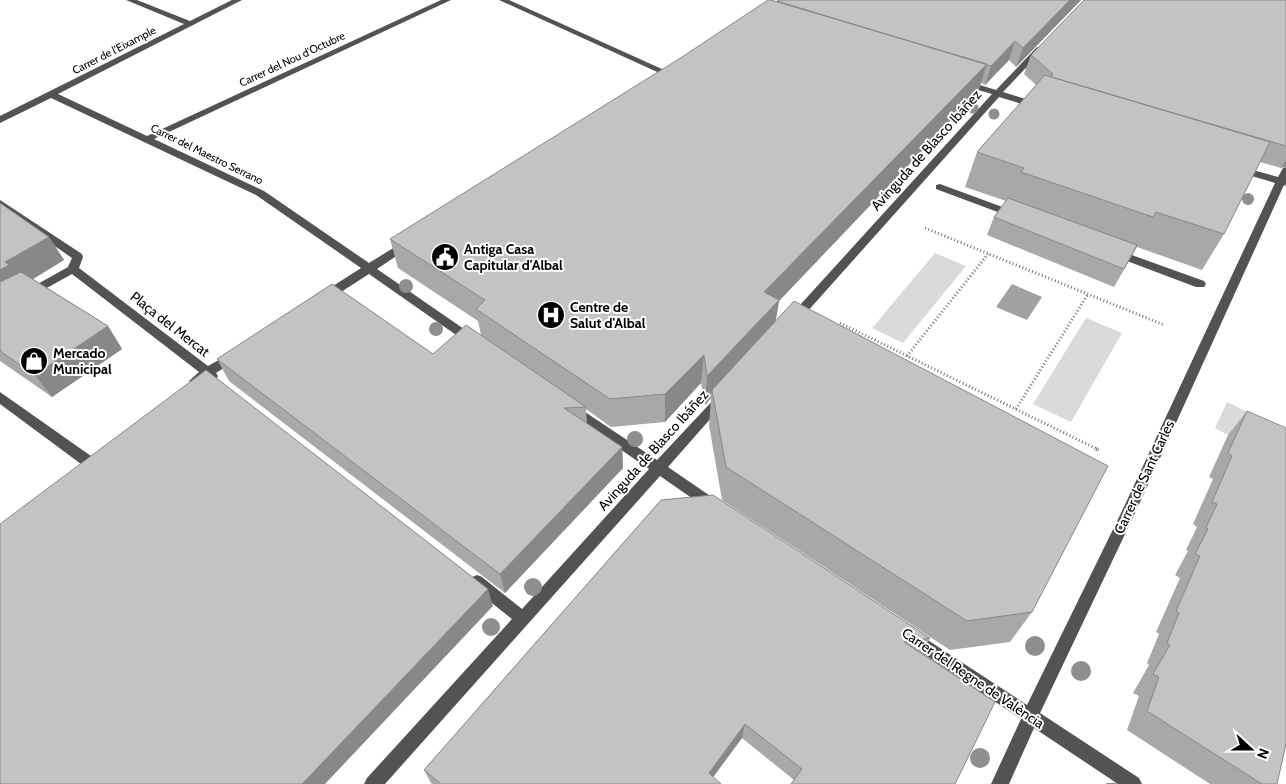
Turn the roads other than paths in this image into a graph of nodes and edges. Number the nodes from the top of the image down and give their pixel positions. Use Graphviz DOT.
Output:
graph roads {
  1 [pos="130,0"];
  2 [pos="238,0"];
  3 [pos="447,0"];
  4 [pos="504,0"];
  5 [pos="190,24"];
  6 [pos="1048,41"];
  7 [pos="669,75"];
  8 [pos="958,81"];
  9 [pos="52,94"];
  10 [pos="998,94"];
  11 [pos="1052,111"];
  12 [pos="0,120"];
  13 [pos="147,139"];
  14 [pos="1233,167"];
  15 [pos="1284,178"];
  16 [pos="940,187"];
  17 [pos="0,203"];
  18 [pos="1028,220"];
  19 [pos="418,236"];
  20 [pos="1102,248"];
  21 [pos="73,269"];
  22 [pos="368,269"];
  23 [pos="1200,284"];
  24 [pos="312,305"];
  25 [pos="0,310"];
  26 [pos="788,327"];
  27 [pos="480,346"];
  28 [pos="239,352"];
  29 [pos="207,372"];
  30 [pos="224,385"];
  31 [pos="183,390"];
  32 [pos="729,390"];
  33 [pos="0,397"];
  34 [pos="561,402"];
  35 [pos="86,460"];
  36 [pos="658,468"];
  37 [pos="730,517"];
  38 [pos="467,575"];
  39 [pos="522,618"];
  40 [pos="902,631"];
  41 [pos="1030,716"];
  42 [pos="373,784"];
  43 [pos="1000,784"];
  44 [pos="1133,784"];
  1 -- 5 [label="street"];
  2 -- 5 [label="street, Carrer de l'Eixample"];
  3 -- 13 [label="street, Carrer del Nou d'Octubre"];
  4 -- 7 [label="street"];
  5 -- 9 [label="street, Carrer de l'Eixample"];
  6 -- 10 [label="street, Avinguda de Blasco Ibáñez"];
  8 -- 10 [label="street"];
  9 -- 12 [label="street, Carrer de l'Eixample"];
  9 -- 13 [label="street, Carrer del Maestro Serrano"];
  10 -- 11 [label="street"];
  10 -- 26 [label="street, Avinguda de Blasco Ibáñez"];
  13 -- 22 [label="street, Carrer del Maestro Serrano"];
  14 -- 15 [label="street"];
  15 -- 41 [label="street, Carrer de Sant Carles"];
  16 -- 18 [label="street"];
  17 -- 21 [label="street"];
  19 -- 22 [label="street"];
  20 -- 23 [label="street"];
  21 -- 25 [label="street"];
  21 -- 29 [label="street, Plaça del Mercat"];
  22 -- 24 [label="street"];
  22 -- 27 [label="street"];
  28 -- 29 [label="street"];
  29 -- 30 [label="street"];
  29 -- 31 [label="street, Plaça del Mercat"];
  32 -- 36 [label="street, Avinguda de Blasco Ibáñez"];
  33 -- 35 [label="street"];
  34 -- 36 [label="street"];
  36 -- 37 [label="street"];
  36 -- 39 [label="street, Avinguda de Blasco Ibáñez"];
  38 -- 39 [label="street"];
  39 -- 42 [label="street, Avinguda de Blasco Ibáñez"];
  40 -- 41 [label="street, Carrer del Regne de València"];
  41 -- 43 [label="street, Carrer de Sant Carles"];
  41 -- 44 [label="street, Carrer del Regne de València"];
}
